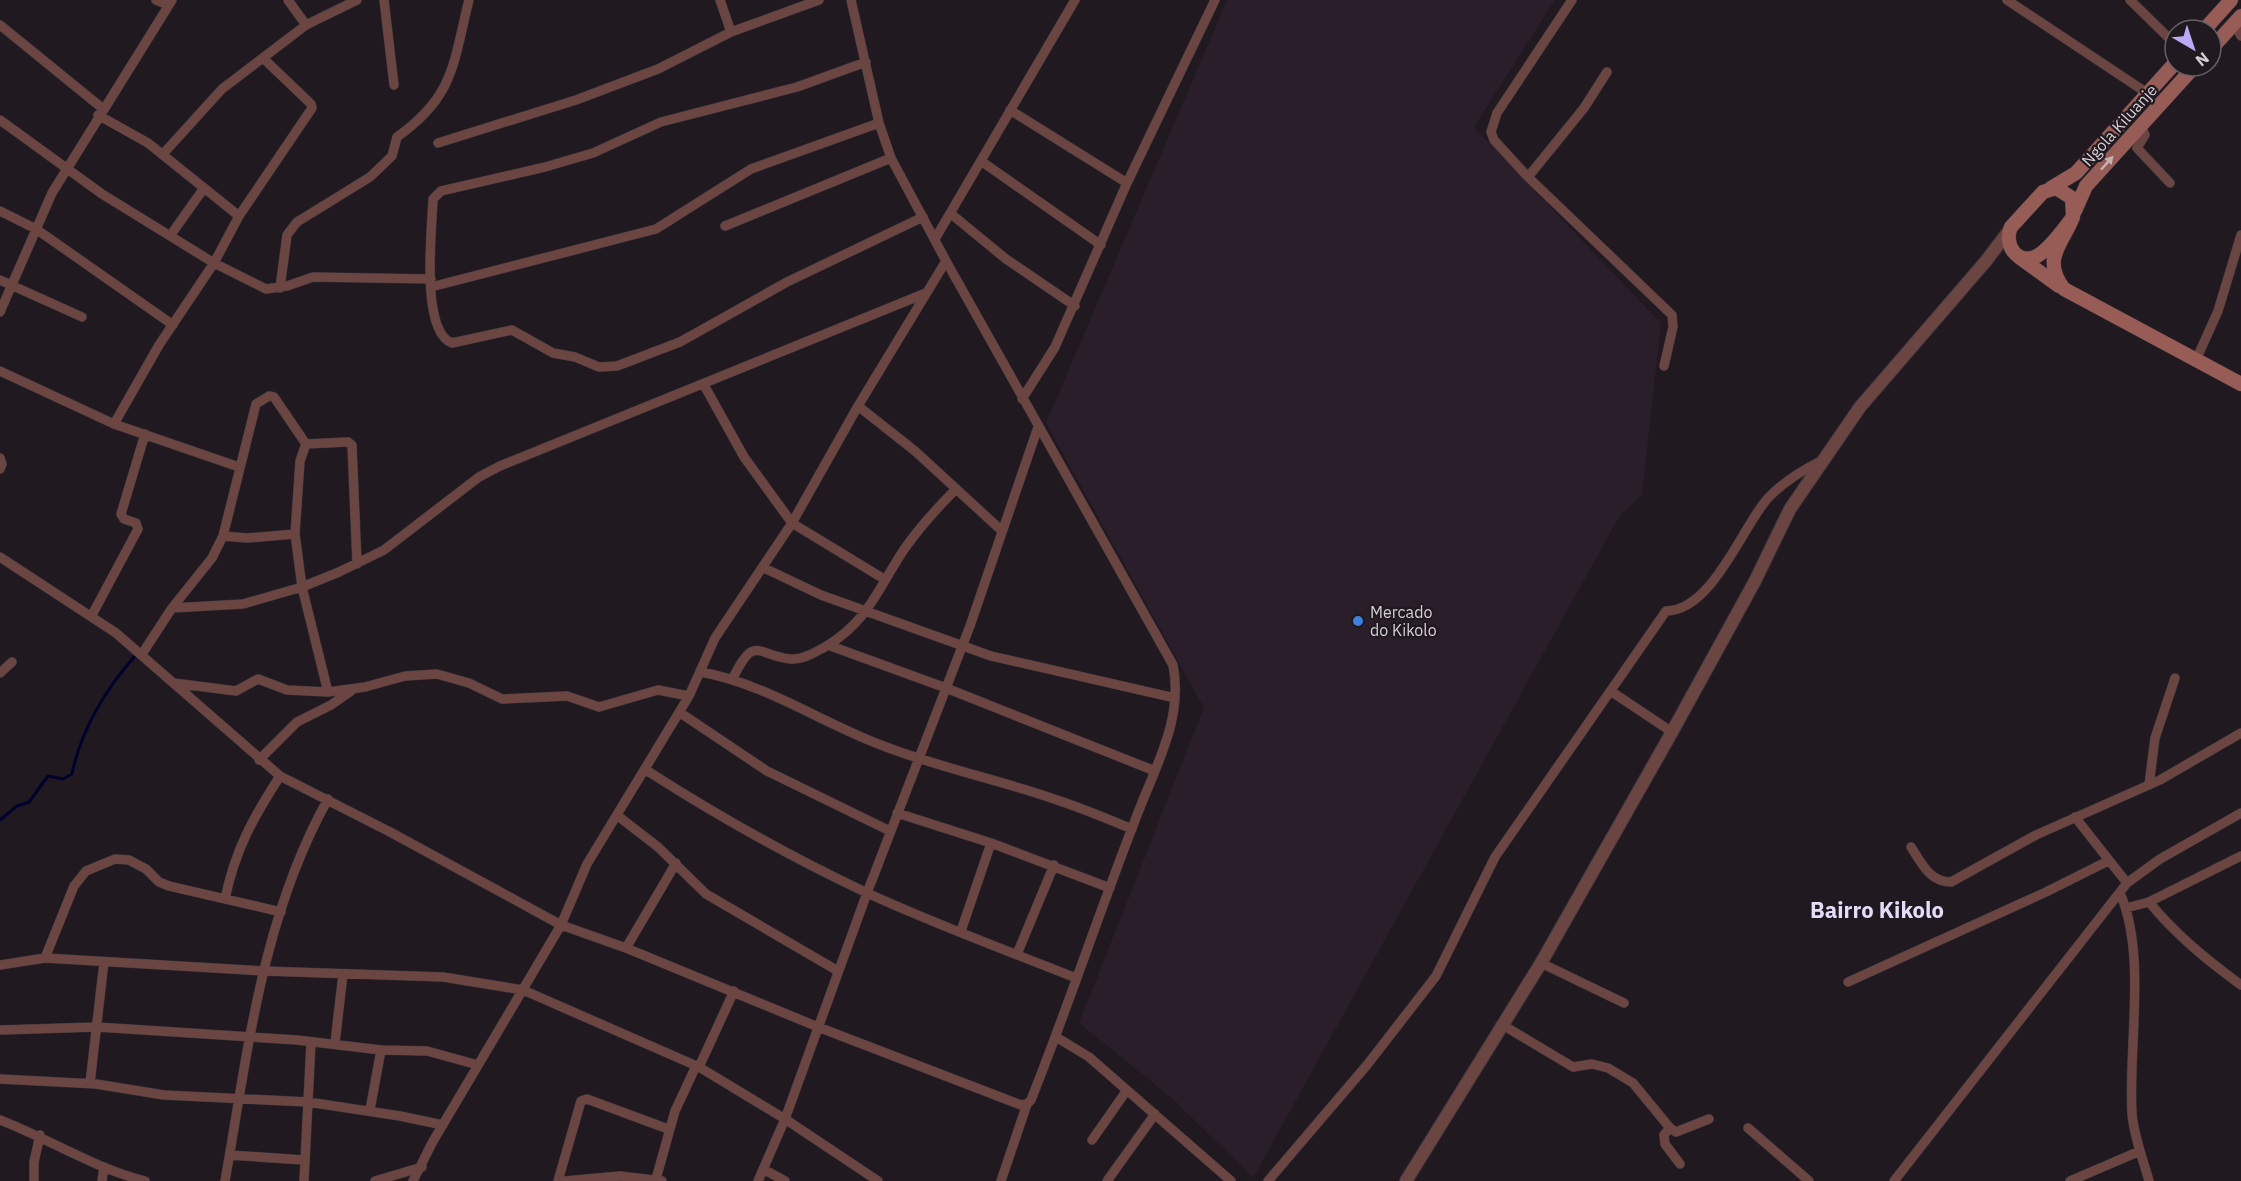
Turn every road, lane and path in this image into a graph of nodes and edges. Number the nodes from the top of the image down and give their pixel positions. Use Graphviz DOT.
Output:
graph roads {
  1 [pos="156,0"];
  2 [pos="288,0"];
  3 [pos="357,0"];
  4 [pos="384,0"];
  5 [pos="469,0"];
  6 [pos="720,0"];
  7 [pos="819,0"];
  8 [pos="851,0"];
  9 [pos="1075,0"];
  10 [pos="1215,0"];
  11 [pos="1572,0"];
  12 [pos="2007,0"];
  13 [pos="2130,0"];
  14 [pos="2231,0"];
  15 [pos="170,3"];
  16 [pos="2215,18"];
  17 [pos="0,25"];
  18 [pos="306,25"];
  19 [pos="2239,25"];
  20 [pos="730,32"];
  21 [pos="2163,32"];
  22 [pos="2223,39"];
  23 [pos="263,58"];
  24 [pos="866,62"];
  25 [pos="1607,72"];
  26 [pos="2163,76"];
  27 [pos="2184,78"];
  28 [pos="394,85"];
  29 [pos="2147,93"];
  30 [pos="1010,110"];
  31 [pos="100,111"];
  32 [pos="0,120"];
  33 [pos="879,123"];
  34 [pos="2141,126"];
  35 [pos="438,143"];
  36 [pos="163,154"];
  37 [pos="891,158"];
  38 [pos="981,161"];
  39 [pos="66,168"];
  40 [pos="1528,177"];
  41 [pos="1127,183"];
  42 [pos="2170,183"];
  43 [pos="204,188"];
  44 [pos="2049,189"];
  45 [pos="0,211"];
  46 [pos="950,213"];
  47 [pos="2074,214"];
  48 [pos="239,216"];
  49 [pos="923,217"];
  50 [pos="725,226"];
  51 [pos="2012,227"];
  52 [pos="36,229"];
  53 [pos="2241,235"];
  54 [pos="170,236"];
  55 [pos="935,239"];
  56 [pos="1101,245"];
  57 [pos="2017,256"];
  58 [pos="946,261"];
  59 [pos="1986,261"];
  60 [pos="214,263"];
  61 [pos="0,280"];
  62 [pos="431,283"];
  63 [pos="10,285"];
  64 [pos="280,288"];
  65 [pos="2064,290"];
  66 [pos="926,293"];
  67 [pos="1075,306"];
  68 [pos="0,312"];
  69 [pos="82,317"];
  70 [pos="173,325"];
  71 [pos="2196,360"];
  72 [pos="1664,366"];
  73 [pos="0,371"];
  74 [pos="2241,384"];
  75 [pos="704,385"];
  76 [pos="1022,399"];
  77 [pos="858,406"];
  78 [pos="114,424"];
  79 [pos="1038,427"];
  80 [pos="145,434"];
  81 [pos="306,444"];
  82 [pos="0,458"];
  83 [pos="1823,459"];
  84 [pos="239,467"];
  85 [pos="0,469"];
  86 [pos="956,489"];
  87 [pos="792,523"];
  88 [pos="1002,531"];
  89 [pos="294,534"];
  90 [pos="224,536"];
  91 [pos="0,557"];
  92 [pos="357,564"];
  93 [pos="764,568"];
  94 [pos="884,579"];
  95 [pos="302,587"];
  96 [pos="172,608"];
  97 [pos="868,611"];
  98 [pos="92,615"];
  99 [pos="828,645"];
  100 [pos="962,645"];
  101 [pos="142,654"];
  102 [pos="12,662"];
  103 [pos="701,672"];
  104 [pos="0,673"];
  105 [pos="733,678"];
  106 [pos="2175,678"];
  107 [pos="174,683"];
  108 [pos="946,688"];
  109 [pos="353,689"];
  110 [pos="328,692"];
  111 [pos="1612,692"];
  112 [pos="689,696"];
  113 [pos="1175,698"];
  114 [pos="679,712"];
  115 [pos="1672,732"];
  116 [pos="2241,733"];
  117 [pos="918,759"];
  118 [pos="259,760"];
  119 [pos="646,770"];
  120 [pos="1155,771"];
  121 [pos="280,776"];
  122 [pos="2149,785"];
  123 [pos="328,799"];
  124 [pos="897,813"];
  125 [pos="2241,813"];
  126 [pos="618,816"];
  127 [pos="2075,817"];
  128 [pos="1132,829"];
  129 [pos="890,831"];
  130 [pos="992,843"];
  131 [pos="1911,848"];
  132 [pos="2241,856"];
  133 [pos="2108,861"];
  134 [pos="676,863"];
  135 [pos="1054,865"];
  136 [pos="2127,882"];
  137 [pos="1110,888"];
  138 [pos="867,893"];
  139 [pos="2120,893"];
  140 [pos="225,899"];
  141 [pos="2149,902"];
  142 [pos="2126,908"];
  143 [pos="281,912"];
  144 [pos="561,925"];
  145 [pos="962,931"];
  146 [pos="626,948"];
  147 [pos="1017,954"];
  148 [pos="45,958"];
  149 [pos="104,962"];
  150 [pos="1541,963"];
  151 [pos="0,965"];
  152 [pos="264,970"];
  153 [pos="838,971"];
  154 [pos="343,974"];
  155 [pos="1076,978"];
  156 [pos="1848,982"];
  157 [pos="2241,985"];
  158 [pos="523,990"];
  159 [pos="734,991"];
  160 [pos="1624,1003"];
  161 [pos="1501,1024"];
  162 [pos="97,1026"];
  163 [pos="819,1027"];
  164 [pos="0,1030"];
  165 [pos="248,1037"];
  166 [pos="1056,1037"];
  167 [pos="311,1042"];
  168 [pos="336,1043"];
  169 [pos="381,1050"];
  170 [pos="478,1065"];
  171 [pos="698,1067"];
  172 [pos="0,1079"];
  173 [pos="90,1083"];
  174 [pos="1127,1090"];
  175 [pos="237,1098"];
  176 [pos="308,1102"];
  177 [pos="1027,1104"];
  178 [pos="370,1110"];
  179 [pos="1155,1114"];
  180 [pos="785,1119"];
  181 [pos="1709,1119"];
  182 [pos="0,1120"];
  183 [pos="443,1125"];
  184 [pos="1670,1128"];
  185 [pos="1748,1128"];
  186 [pos="668,1129"];
  187 [pos="40,1136"];
  188 [pos="1092,1140"];
  189 [pos="2140,1151"];
  190 [pos="230,1155"];
  191 [pos="304,1161"];
  192 [pos="1680,1164"];
  193 [pos="104,1167"];
  194 [pos="422,1167"];
  195 [pos="763,1169"];
  196 [pos="1112,1179"];
  197 [pos="659,1180"];
  198 [pos="34,1181"];
  199 [pos="102,1181"];
  200 [pos="145,1181"];
  201 [pos="225,1181"];
  202 [pos="304,1181"];
  203 [pos="375,1181"];
  204 [pos="413,1181"];
  205 [pos="558,1181"];
  206 [pos="566,1181"];
  207 [pos="758,1181"];
  208 [pos="785,1181"];
  209 [pos="878,1181"];
  210 [pos="1001,1181"];
  211 [pos="1231,1181"];
  212 [pos="1268,1181"];
  213 [pos="1406,1181"];
  214 [pos="1809,1181"];
  215 [pos="1894,1181"];
  216 [pos="2070,1181"];
  217 [pos="2149,1181"];
  1 -- 15 [label="street"];
  2 -- 18 [label="street"];
  3 -- 18 [label="street"];
  4 -- 28 [label="street"];
  5 -- 64 [label="street"];
  6 -- 20 [label="street"];
  7 -- 20 [label="street"];
  8 -- 24 [label="street"];
  9 -- 30 [label="street"];
  10 -- 41 [label="street"];
  11 -- 40 [label="street"];
  12 -- 29 [label="street"];
  13 -- 21 [label="street"];
  14 -- 16 [label="main road"];
  15 -- 31 [label="street"];
  17 -- 31 [label="street"];
  18 -- 23 [label="street"];
  19 -- 22 [label="main road"];
  20 -- 35 [label="street"];
  23 -- 36 [label="street"];
  23 -- 48 [label="street"];
  24 -- 33 [label="street"];
  24 -- 62 [label="street"];
  25 -- 40 [label="street"];
  26 -- 29 [label="main road"];
  27 -- 34 [label="main road, Ngola Kiluanje"];
  29 -- 44 [label="main road"];
  30 -- 38 [label="street"];
  30 -- 41 [label="street"];
  31 -- 36 [label="street"];
  31 -- 39 [label="street"];
  32 -- 39 [label="street"];
  33 -- 37 [label="street"];
  33 -- 62 [label="street"];
  34 -- 42 [label="street"];
  47 -- 34 [label="main road, Ngola Kiluanje, one-way"];
  36 -- 43 [label="street"];
  37 -- 49 [label="street"];
  37 -- 50 [label="street"];
  38 -- 46 [label="street"];
  38 -- 56 [label="street"];
  39 -- 52 [label="street"];
  39 -- 54 [label="street"];
  40 -- 72 [label="street"];
  41 -- 56 [label="street"];
  43 -- 48 [label="street"];
  43 -- 54 [label="street"];
  44 -- 47 [label="main road"];
  44 -- 51 [label="main road"];
  45 -- 52 [label="street"];
  46 -- 55 [label="street"];
  46 -- 67 [label="street"];
  47 -- 57 [label="main road, Ngola Kiluanje"];
  47 -- 65 [label="main road"];
  48 -- 60 [label="street"];
  49 -- 55 [label="street"];
  49 -- 62 [label="street"];
  51 -- 57 [label="main road"];
  51 -- 59 [label="street"];
  52 -- 63 [label="street"];
  52 -- 70 [label="street"];
  53 -- 71 [label="street"];
  54 -- 60 [label="street"];
  55 -- 58 [label="street"];
  56 -- 67 [label="street"];
  57 -- 59 [label="street"];
  57 -- 65 [label="main road"];
  58 -- 66 [label="street"];
  58 -- 76 [label="street"];
  59 -- 83 [label="street"];
  60 -- 64 [label="street"];
  60 -- 70 [label="street"];
  61 -- 63 [label="street"];
  62 -- 64 [label="street"];
  63 -- 68 [label="street"];
  63 -- 69 [label="street"];
  65 -- 71 [label="main road"];
  66 -- 75 [label="street"];
  66 -- 77 [label="street"];
  67 -- 76 [label="street"];
  70 -- 78 [label="street"];
  71 -- 74 [label="main road"];
  73 -- 78 [label="street"];
  75 -- 87 [label="street"];
  75 -- 92 [label="street"];
  76 -- 79 [label="street"];
  77 -- 86 [label="street"];
  77 -- 87 [label="street"];
  78 -- 80 [label="street"];
  79 -- 88 [label="street"];
  79 -- 113 [label="street"];
  80 -- 84 [label="street"];
  80 -- 98 [label="street"];
  81 -- 84 [label="street"];
  81 -- 89 [label="street"];
  81 -- 92 [label="street"];
  82 -- 85 [label="street"];
  83 -- 111 [label="street"];
  83 -- 115 [label="street"];
  84 -- 90 [label="street"];
  86 -- 88 [label="street"];
  86 -- 94 [label="street"];
  87 -- 93 [label="street"];
  87 -- 94 [label="street"];
  88 -- 100 [label="street"];
  89 -- 90 [label="street"];
  89 -- 95 [label="street"];
  90 -- 96 [label="street"];
  91 -- 98 [label="street"];
  92 -- 95 [label="street"];
  93 -- 97 [label="street"];
  93 -- 103 [label="street"];
  94 -- 97 [label="street"];
  95 -- 96 [label="street"];
  95 -- 110 [label="street"];
  96 -- 101 [label="street"];
  97 -- 99 [label="street"];
  97 -- 100 [label="street"];
  98 -- 101 [label="street"];
  99 -- 105 [label="street"];
  99 -- 108 [label="street"];
  100 -- 108 [label="street"];
  100 -- 113 [label="street"];
  101 -- 107 [label="street"];
  102 -- 104 [label="street"];
  103 -- 105 [label="street"];
  103 -- 112 [label="street"];
  105 -- 117 [label="street"];
  106 -- 122 [label="street"];
  107 -- 110 [label="street"];
  107 -- 118 [label="street"];
  108 -- 117 [label="street"];
  108 -- 120 [label="street"];
  109 -- 110 [label="street"];
  109 -- 112 [label="street"];
  109 -- 118 [label="street"];
  111 -- 115 [label="street"];
  111 -- 212 [label="street"];
  112 -- 114 [label="street"];
  113 -- 120 [label="street"];
  114 -- 119 [label="street"];
  114 -- 129 [label="street"];
  115 -- 150 [label="street"];
  116 -- 122 [label="street"];
  117 -- 124 [label="street"];
  117 -- 128 [label="street"];
  118 -- 121 [label="street"];
  119 -- 126 [label="street"];
  119 -- 138 [label="street"];
  120 -- 128 [label="street"];
  121 -- 123 [label="street"];
  121 -- 140 [label="street"];
  122 -- 127 [label="street"];
  123 -- 143 [label="street"];
  123 -- 144 [label="street"];
  124 -- 129 [label="street"];
  124 -- 130 [label="street"];
  125 -- 136 [label="street"];
  126 -- 134 [label="street"];
  126 -- 144 [label="street"];
  127 -- 131 [label="street"];
  127 -- 133 [label="street"];
  128 -- 137 [label="street"];
  129 -- 138 [label="street"];
  130 -- 135 [label="street"];
  130 -- 145 [label="street"];
  132 -- 141 [label="street"];
  133 -- 136 [label="street"];
  133 -- 156 [label="street"];
  134 -- 146 [label="street"];
  134 -- 153 [label="street"];
  135 -- 137 [label="street"];
  135 -- 147 [label="street"];
  136 -- 139 [label="street"];
  137 -- 155 [label="street"];
  138 -- 145 [label="street"];
  138 -- 153 [label="street"];
  139 -- 142 [label="street"];
  139 -- 215 [label="street"];
  140 -- 143 [label="street"];
  140 -- 148 [label="street"];
  141 -- 142 [label="street"];
  141 -- 157 [label="street"];
  142 -- 189 [label="street"];
  143 -- 152 [label="street"];
  144 -- 146 [label="street"];
  144 -- 158 [label="street"];
  145 -- 147 [label="street"];
  146 -- 159 [label="street"];
  147 -- 155 [label="street"];
  148 -- 149 [label="street"];
  148 -- 151 [label="street"];
  149 -- 152 [label="street"];
  149 -- 162 [label="street"];
  150 -- 160 [label="street"];
  150 -- 161 [label="street"];
  152 -- 154 [label="street"];
  152 -- 165 [label="street"];
  153 -- 163 [label="street"];
  154 -- 158 [label="street"];
  154 -- 168 [label="street"];
  155 -- 166 [label="street"];
  158 -- 170 [label="street"];
  158 -- 171 [label="street"];
  159 -- 163 [label="street"];
  159 -- 171 [label="street"];
  161 -- 184 [label="street"];
  161 -- 213 [label="street"];
  162 -- 164 [label="street"];
  162 -- 165 [label="street"];
  162 -- 173 [label="street"];
  163 -- 177 [label="street"];
  163 -- 180 [label="street"];
  165 -- 167 [label="street"];
  165 -- 175 [label="street"];
  166 -- 174 [label="street"];
  166 -- 177 [label="street"];
  167 -- 168 [label="street"];
  167 -- 176 [label="street"];
  168 -- 169 [label="street"];
  169 -- 170 [label="street"];
  169 -- 178 [label="street"];
  170 -- 183 [label="street"];
  171 -- 180 [label="street"];
  171 -- 186 [label="street"];
  172 -- 173 [label="street"];
  173 -- 175 [label="street"];
  174 -- 179 [label="street"];
  174 -- 188 [label="street"];
  175 -- 176 [label="street"];
  175 -- 190 [label="street"];
  176 -- 178 [label="street"];
  176 -- 191 [label="street"];
  177 -- 210 [label="street"];
  178 -- 183 [label="street"];
  179 -- 196 [label="street"];
  179 -- 211 [label="street"];
  180 -- 195 [label="street"];
  180 -- 209 [label="street"];
  181 -- 184 [label="street"];
  182 -- 187 [label="street"];
  183 -- 194 [label="street"];
  184 -- 192 [label="street"];
  185 -- 214 [label="street"];
  186 -- 197 [label="street"];
  186 -- 205 [label="street"];
  187 -- 193 [label="street"];
  187 -- 198 [label="street"];
  189 -- 216 [label="street"];
  189 -- 217 [label="street"];
  190 -- 191 [label="street"];
  190 -- 201 [label="street"];
  191 -- 202 [label="street"];
  193 -- 199 [label="street"];
  193 -- 200 [label="street"];
  194 -- 203 [label="street"];
  194 -- 204 [label="street"];
  195 -- 207 [label="street"];
  195 -- 208 [label="street"];
  197 -- 206 [label="street"];
}
